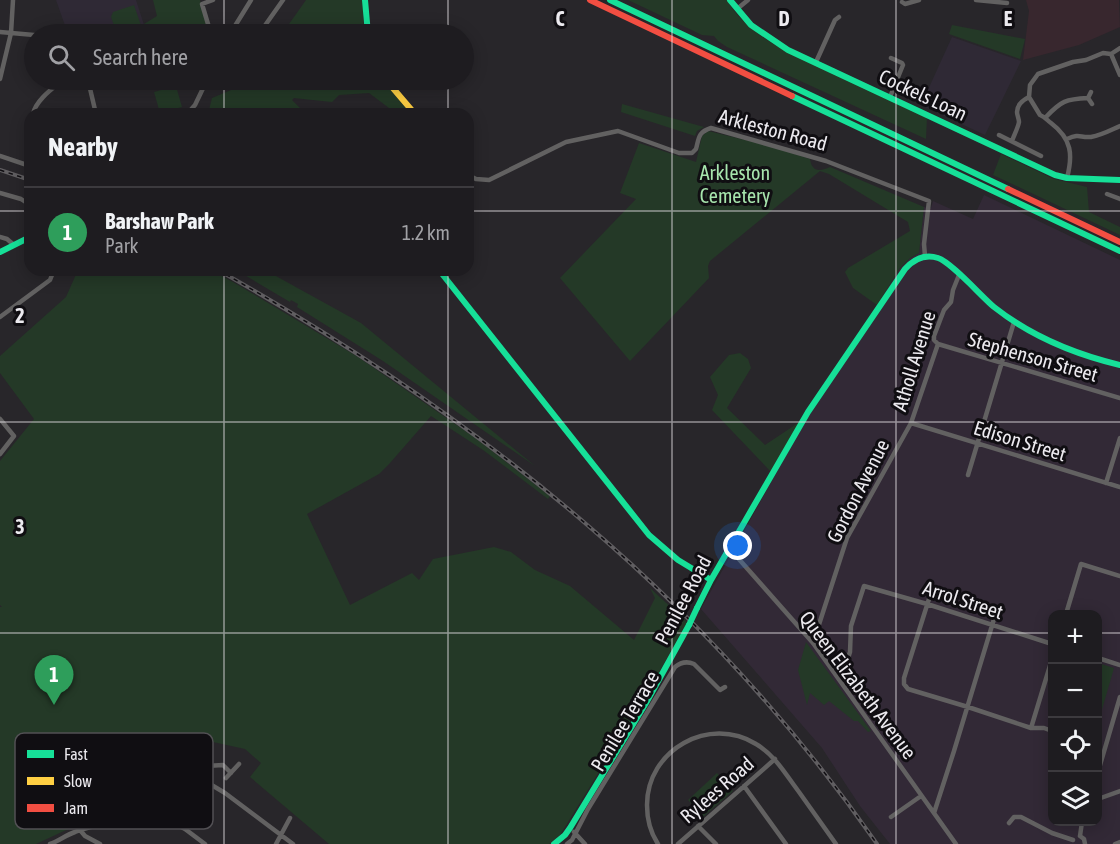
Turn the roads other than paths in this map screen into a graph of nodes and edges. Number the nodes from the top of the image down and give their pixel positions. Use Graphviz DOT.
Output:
graph roads {
  1 [pos="14,0"];
  2 [pos="213,0"];
  3 [pos="251,0"];
  4 [pos="283,0"];
  5 [pos="365,0"];
  6 [pos="590,0"];
  7 [pos="610,0"];
  8 [pos="730,0"];
  9 [pos="748,0"];
  10 [pos="919,0"];
  11 [pos="975,0"];
  12 [pos="902,2"];
  13 [pos="1008,3"];
  14 [pos="736,9"];
  15 [pos="839,17"];
  16 [pos="208,24"];
  17 [pos="236,24"];
  18 [pos="266,24"];
  19 [pos="367,24"];
  20 [pos="0,32"];
  21 [pos="12,33"];
  22 [pos="24,34"];
  23 [pos="1120,48"];
  24 [pos="1111,54"];
  25 [pos="891,58"];
  26 [pos="816,62"];
  27 [pos="1120,75"];
  28 [pos="0,79"];
  29 [pos="52,90"];
  30 [pos="90,90"];
  31 [pos="202,90"];
  32 [pos="395,90"];
  33 [pos="890,97"];
  34 [pos="1029,97"];
  35 [pos="1092,104"];
  36 [pos="34,108"];
  37 [pos="95,108"];
  38 [pos="192,108"];
  39 [pos="410,108"];
  40 [pos="1046,117"];
  41 [pos="1120,126"];
  42 [pos="999,135"];
  43 [pos="1067,140"];
  44 [pos="1011,141"];
  45 [pos="0,156"];
  46 [pos="1041,156"];
  47 [pos="24,164"];
  48 [pos="474,177"];
  49 [pos="1067,178"];
  50 [pos="1120,180"];
  51 [pos="0,193"];
  52 [pos="1107,194"];
  53 [pos="1120,199"];
  54 [pos="24,201"];
  55 [pos="0,237"];
  56 [pos="24,240"];
  57 [pos="1120,242"];
  58 [pos="14,245"];
  59 [pos="1120,251"];
  60 [pos="0,252"];
  61 [pos="925,256"];
  62 [pos="959,275"];
  63 [pos="52,276"];
  64 [pos="444,276"];
  65 [pos="0,316"];
  66 [pos="1014,322"];
  67 [pos="938,344"];
  68 [pos="1002,363"];
  69 [pos="1120,365"];
  70 [pos="1120,398"];
  71 [pos="0,419"];
  72 [pos="911,423"];
  73 [pos="1120,438"];
  74 [pos="976,444"];
  75 [pos="0,454"];
  76 [pos="968,475"];
  77 [pos="1106,483"];
  78 [pos="1120,487"];
  79 [pos="730,549"];
  80 [pos="1120,576"];
  81 [pos="711,580"];
  82 [pos="928,602"];
  83 [pos="1068,610"];
  84 [pos="994,619"];
  85 [pos="992,625"];
  86 [pos="1048,642"];
  87 [pos="813,643"];
  88 [pos="1102,659"];
  89 [pos="1051,664"];
  90 [pos="1120,665"];
  91 [pos="832,669"];
  92 [pos="725,687"];
  93 [pos="1120,697"];
  94 [pos="968,707"];
  95 [pos="1031,728"];
  96 [pos="1048,729"];
  97 [pos="1104,748"];
  98 [pos="1102,756"];
  99 [pos="775,759"];
  100 [pos="239,764"];
  101 [pos="213,766"];
  102 [pos="231,773"];
  103 [pos="226,778"];
  104 [pos="213,786"];
  105 [pos="744,786"];
  106 [pos="1120,791"];
  107 [pos="921,796"];
  108 [pos="1102,798"];
  109 [pos="934,813"];
  110 [pos="891,817"];
  111 [pos="290,818"];
  112 [pos="1009,823"];
  113 [pos="698,826"];
  114 [pos="1081,826"];
  115 [pos="84,829"];
  116 [pos="185,829"];
  117 [pos="80,830"];
  118 [pos="572,830"];
  119 [pos="281,835"];
  120 [pos="1080,836"];
  121 [pos="1073,842"];
  122 [pos="1120,842"];
  123 [pos="50,844"];
  124 [pos="100,844"];
  125 [pos="205,844"];
  126 [pos="276,844"];
  127 [pos="293,844"];
  128 [pos="554,844"];
  129 [pos="567,844"];
  130 [pos="585,844"];
  131 [pos="658,844"];
  132 [pos="678,844"];
  133 [pos="716,844"];
  134 [pos="786,844"];
  135 [pos="836,844"];
  136 [pos="956,844"];
  137 [pos="1085,844"];
  138 [pos="1115,844"];
  1 -- 21 [label="street"];
  2 -- 16 [label="street"];
  3 -- 17 [label="street"];
  4 -- 18 [label="street"];
  5 -- 19 [label="main road"];
  6 -- 59 [label="main road"];
  7 -- 57 [label="main road"];
  8 -- 14 [label="main road, Cockels Loan"];
  9 -- 14 [label="street"];
  10 -- 12 [label="street"];
  11 -- 13 [label="street"];
  14 -- 26 [label="main road, Cockels Loan"];
  15 -- 26 [label="street"];
  20 -- 21 [label="street"];
  21 -- 22 [label="street"];
  21 -- 28 [label="street"];
  23 -- 24 [label="street"];
  24 -- 27 [label="street"];
  24 -- 34 [label="street"];
  25 -- 33 [label="street"];
  26 -- 33 [label="main road, Cockels Loan"];
  29 -- 36 [label="street"];
  30 -- 37 [label="street"];
  31 -- 38 [label="street"];
  32 -- 39 [label="main road"];
  33 -- 49 [label="main road, Cockels Loan"];
  34 -- 40 [label="street"];
  34 -- 44 [label="street"];
  35 -- 40 [label="street"];
  40 -- 43 [label="street"];
  41 -- 43 [label="street"];
  42 -- 44 [label="street"];
  43 -- 49 [label="street"];
  44 -- 46 [label="street"];
  45 -- 47 [label="street"];
  48 -- 61 [label="street, Arkleston Road"];
  49 -- 50 [label="main road, Cockels Loan"];
  51 -- 54 [label="street"];
  52 -- 53 [label="street"];
  55 -- 58 [label="street"];
  56 -- 58 [label="main road"];
  58 -- 60 [label="main road"];
  61 -- 62 [label="main road"];
  61 -- 79 [label="main road, Penilee Road"];
  62 -- 66 [label="main road"];
  62 -- 67 [label="street, Atholl Avenue"];
  63 -- 65 [label="street"];
  64 -- 81 [label="main road"];
  66 -- 68 [label="street"];
  66 -- 69 [label="main road"];
  67 -- 68 [label="street, Stephenson Street"];
  67 -- 72 [label="street, Atholl Avenue"];
  68 -- 70 [label="street, Stephenson Street"];
  68 -- 74 [label="street"];
  71 -- 75 [label="street"];
  72 -- 74 [label="street, Edison Street"];
  72 -- 87 [label="street, Gordon Avenue"];
  73 -- 77 [label="street"];
  74 -- 76 [label="street"];
  74 -- 77 [label="street, Edison Street"];
  77 -- 78 [label="street, Edison Street"];
  79 -- 81 [label="main road, Penilee Road"];
  79 -- 87 [label="street, Queen Elizabeth Avenue"];
  80 -- 83 [label="street"];
  81 -- 118 [label="main road, Penilee Road, bridge"];
  82 -- 85 [label="street, Arrol Street"];
  82 -- 91 [label="street, Arrol Street"];
  82 -- 94 [label="street"];
  84 -- 85 [label="street"];
  85 -- 86 [label="street, Arrol Street"];
  85 -- 94 [label="street"];
  87 -- 91 [label="street, Queen Elizabeth Avenue"];
  88 -- 90 [label="street"];
  89 -- 95 [label="street"];
  91 -- 107 [label="street, Queen Elizabeth Avenue"];
  92 -- 118 [label="street, Penilee Terrace"];
  93 -- 97 [label="street"];
  94 -- 95 [label="street"];
  94 -- 109 [label="street"];
  95 -- 96 [label="street"];
  97 -- 98 [label="street"];
  99 -- 105 [label="street, Rylees Road"];
  99 -- 131 [label="street"];
  99 -- 135 [label="street"];
  100 -- 102 [label="street"];
  101 -- 102 [label="street"];
  102 -- 103 [label="street"];
  104 -- 119 [label="street"];
  105 -- 113 [label="street, Rylees Road"];
  105 -- 134 [label="street"];
  106 -- 108 [label="street"];
  107 -- 109 [label="street, Queen Elizabeth Avenue"];
  107 -- 110 [label="street"];
  109 -- 136 [label="street, Queen Elizabeth Avenue"];
  111 -- 119 [label="street"];
  112 -- 121 [label="street"];
  113 -- 132 [label="street, Rylees Road"];
  113 -- 133 [label="street"];
  114 -- 120 [label="street"];
  115 -- 117 [label="street"];
  116 -- 125 [label="street"];
  117 -- 123 [label="street"];
  117 -- 124 [label="street"];
  118 -- 128 [label="main road, Penilee Road"];
  118 -- 129 [label="street, Penilee Terrace"];
  118 -- 130 [label="street"];
  119 -- 126 [label="street"];
  119 -- 127 [label="street"];
  120 -- 121 [label="street"];
  120 -- 137 [label="street"];
  122 -- 138 [label="street"];
}
